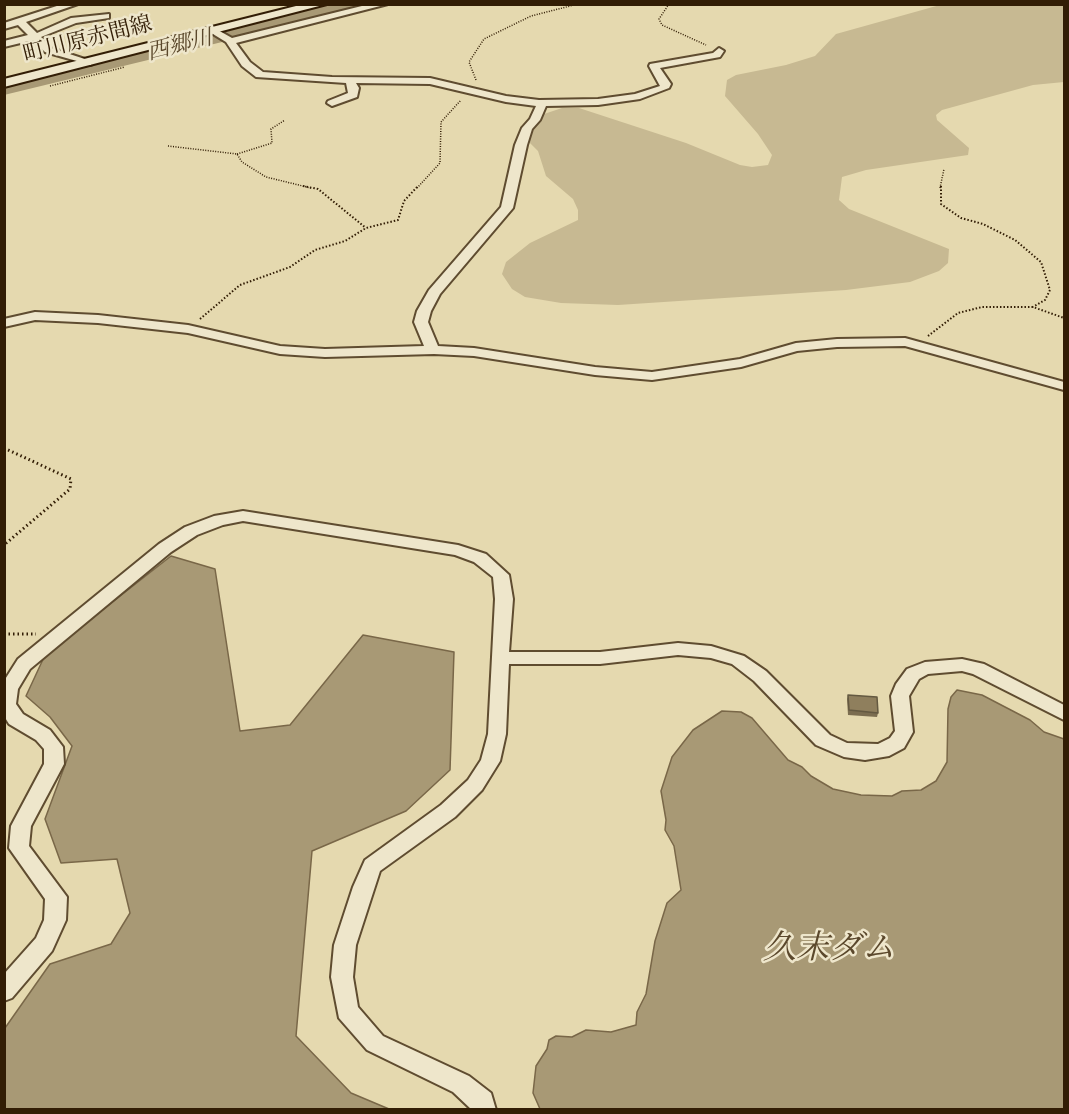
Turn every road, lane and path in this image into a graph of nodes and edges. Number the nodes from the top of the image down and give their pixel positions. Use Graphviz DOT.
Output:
graph roads {
  1 [pos="74,4"];
  2 [pos="321,4"];
  3 [pos="384,4"];
  4 [pos="578,4"];
  5 [pos="669,4"];
  6 [pos="106,16"];
  7 [pos="21,22"];
  8 [pos="4,26"];
  9 [pos="215,33"];
  10 [pos="36,36"];
  11 [pos="229,41"];
  12 [pos="4,44"];
  13 [pos="719,51"];
  14 [pos="87,63"];
  15 [pos="349,80"];
  16 [pos="4,83"];
  17 [pos="470,90"];
  18 [pos="489,93"];
  19 [pos="332,103"];
  20 [pos="538,103"];
  21 [pos="285,120"];
  22 [pos="168,146"];
  23 [pos="237,154"];
  24 [pos="944,169"];
  25 [pos="366,228"];
  26 [pos="1033,307"];
  27 [pos="1065,318"];
  28 [pos="4,323"];
  29 [pos="188,329"];
  30 [pos="921,347"];
  31 [pos="434,350"];
  32 [pos="1065,386"];
  33 [pos="4,448"];
  34 [pos="4,544"];
  35 [pos="500,658"];
  36 [pos="1065,713"];
  37 [pos="4,991"];
  38 [pos="484,1110"];
  1 -- 7 [label="street"];
  2 -- 9 [label="main road, 町川原赤間線"];
  3 -- 11 [label="street"];
  4 -- 18 [label="path"];
  5 -- 13 [label="path"];
  6 -- 10 [label="street"];
  7 -- 8 [label="street"];
  7 -- 10 [label="street"];
  9 -- 11 [label="street"];
  9 -- 14 [label="main road, 町川原赤間線"];
  10 -- 12 [label="street"];
  10 -- 14 [label="street"];
  11 -- 15 [label="street"];
  13 -- 20 [label="street"];
  14 -- 16 [label="main road, 町川原赤間線"];
  15 -- 17 [label="street"];
  15 -- 19 [label="street"];
  17 -- 18 [label="street"];
  17 -- 25 [label="path"];
  18 -- 20 [label="street"];
  20 -- 31 [label="street"];
  21 -- 23 [label="path"];
  22 -- 23 [label="path"];
  23 -- 25 [label="path"];
  24 -- 26 [label="path"];
  25 -- 29 [label="path"];
  26 -- 27 [label="path"];
  26 -- 30 [label="path"];
  28 -- 29 [label="street"];
  29 -- 31 [label="street"];
  30 -- 31 [label="street"];
  30 -- 32 [label="street"];
  33 -- 34 [label="path"];
  35 -- 36 [label="street"];
  35 -- 37 [label="street"];
  35 -- 38 [label="street"];
}
